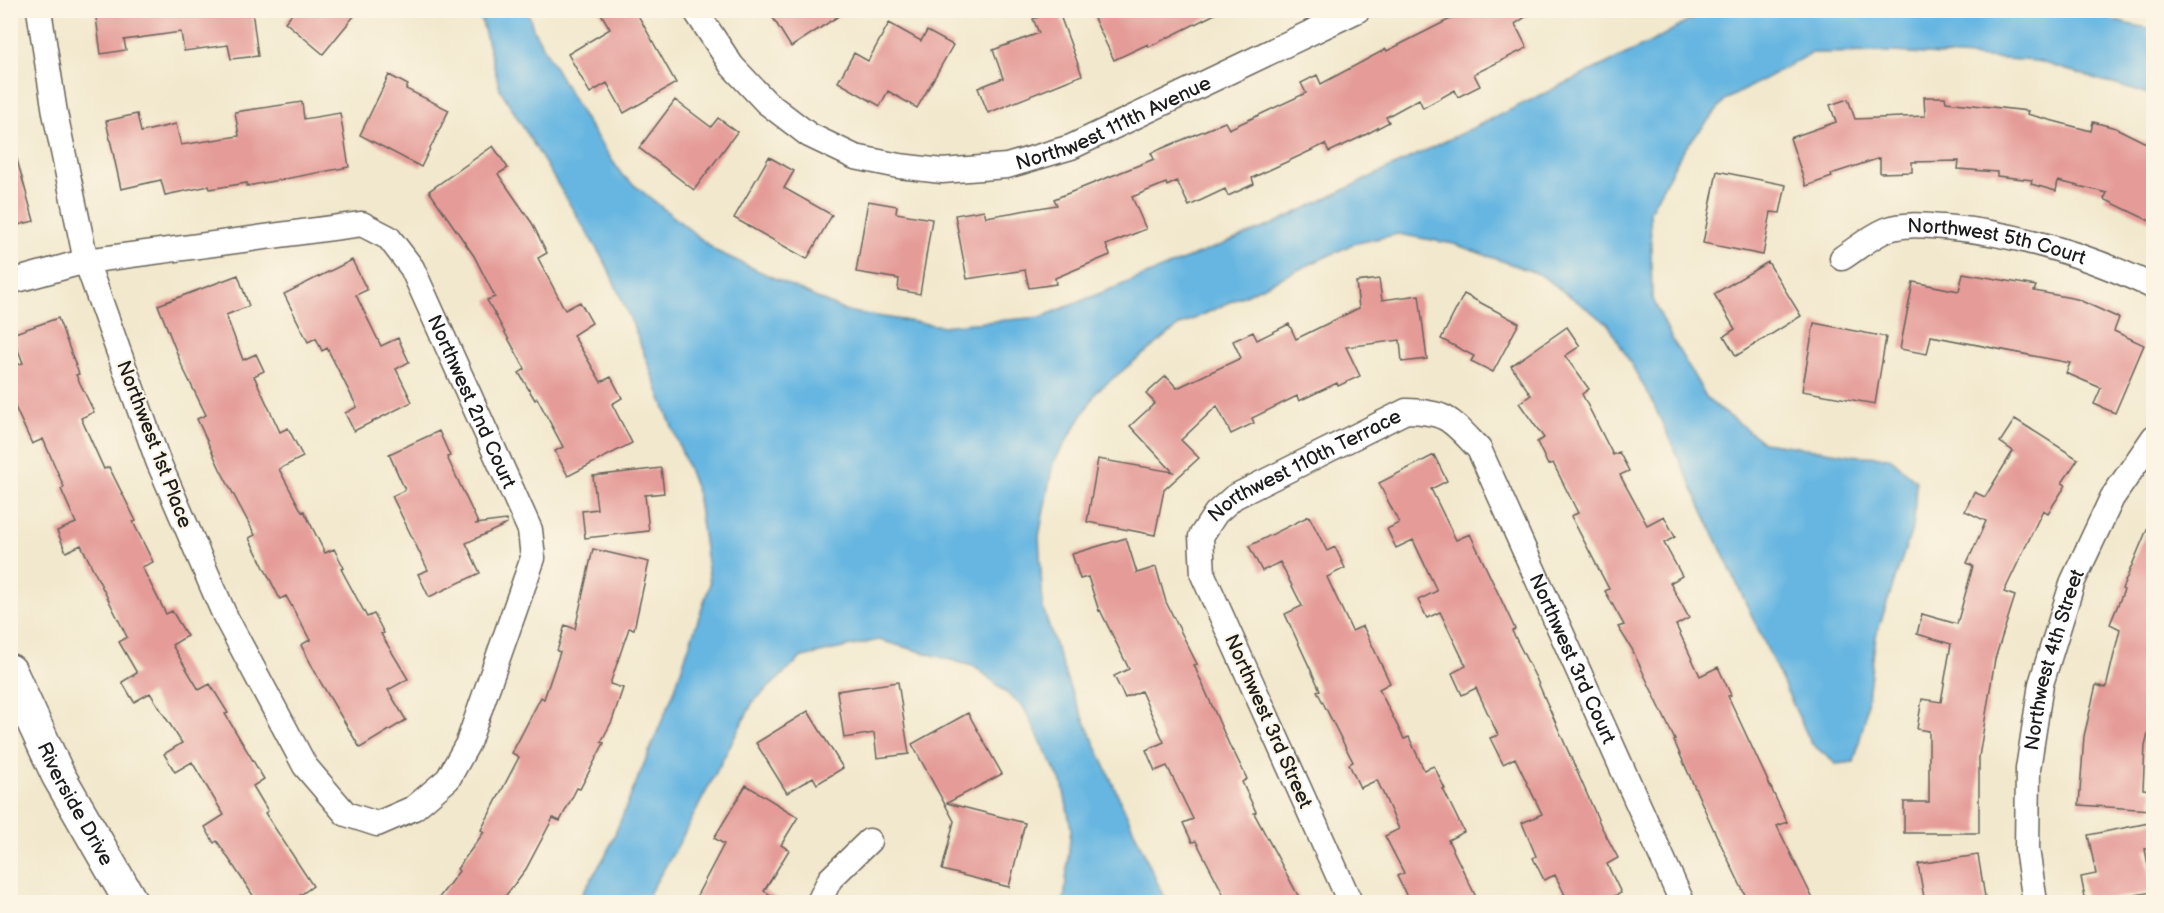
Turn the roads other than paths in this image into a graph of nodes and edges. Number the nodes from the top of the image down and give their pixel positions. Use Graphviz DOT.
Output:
graph roads {
  1 [pos="39,10"];
  2 [pos="695,10"];
  3 [pos="1358,10"];
  4 [pos="1842,258"];
  5 [pos="86,261"];
  6 [pos="10,282"];
  7 [pos="2154,287"];
  8 [pos="1453,421"];
  9 [pos="2154,437"];
  10 [pos="1201,536"];
  11 [pos="10,671"];
  12 [pos="377,824"];
  13 [pos="869,841"];
  14 [pos="131,903"];
  15 [pos="819,903"];
  16 [pos="1350,903"];
  17 [pos="1682,903"];
  18 [pos="2035,903"];
  1 -- 5 [label="street, Northwest 1st Place"];
  2 -- 3 [label="street, Northwest 111th Avenue"];
  4 -- 7 [label="street, Northwest 5th Court"];
  5 -- 6 [label="street, Northwest 2nd Court"];
  5 -- 12 [label="street, Northwest 1st Place"];
  5 -- 12 [label="street, Northwest 2nd Court"];
  8 -- 10 [label="street, Northwest 110th Terrace"];
  8 -- 17 [label="street, Northwest 3rd Court"];
  9 -- 18 [label="street, Northwest 4th Street"];
  10 -- 16 [label="street, Northwest 3rd Street"];
  11 -- 14 [label="street, Riverside Drive"];
  13 -- 15 [label="street"];
}
